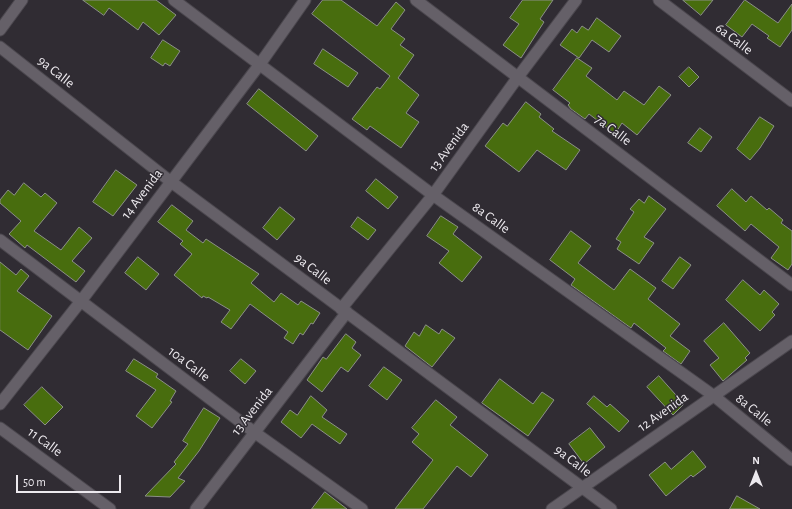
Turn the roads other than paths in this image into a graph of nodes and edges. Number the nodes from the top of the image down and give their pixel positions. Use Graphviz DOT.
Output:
graph roads {
  1 [pos="22,0"];
  2 [pos="174,0"];
  3 [pos="305,0"];
  4 [pos="416,0"];
  5 [pos="576,0"];
  6 [pos="659,0"];
  7 [pos="0,30"];
  8 [pos="0,47"];
  9 [pos="260,64"];
  10 [pos="518,77"];
  11 [pos="790,96"];
  12 [pos="170,181"];
  13 [pos="433,195"];
  14 [pos="0,240"];
  15 [pos="792,285"];
  16 [pos="80,301"];
  17 [pos="344,311"];
  18 [pos="792,341"];
  19 [pos="714,396"];
  20 [pos="0,404"];
  21 [pos="0,428"];
  22 [pos="254,432"];
  23 [pos="792,460"];
  24 [pos="582,487"];
  25 [pos="110,509"];
  26 [pos="196,509"];
  27 [pos="362,509"];
  28 [pos="552,509"];
  29 [pos="611,509"];
  1 -- 7 [label="street"];
  2 -- 9 [label="street, 8a Calle"];
  3 -- 9 [label="street, 14 Avenida"];
  4 -- 10 [label="street, 7a Calle"];
  5 -- 10 [label="street, 13 Avenida"];
  6 -- 11 [label="street, 6a Calle"];
  8 -- 12 [label="street, 9a Calle"];
  9 -- 12 [label="street, 14 Avenida"];
  9 -- 13 [label="street, 8a Calle"];
  10 -- 13 [label="street, 13 Avenida"];
  10 -- 15 [label="street, 7a Calle"];
  12 -- 16 [label="street, 14 Avenida"];
  12 -- 17 [label="street, 9a Calle"];
  13 -- 17 [label="street, 13 Avenida"];
  13 -- 19 [label="street, 8a Calle"];
  14 -- 16 [label="street, 10a Calle"];
  16 -- 20 [label="street, 14 Avenida"];
  16 -- 22 [label="street, 10a Calle"];
  17 -- 22 [label="street, 13 Avenida"];
  17 -- 24 [label="street, 9a Calle"];
  18 -- 19 [label="street, 12 Avenida"];
  19 -- 23 [label="street, 8a Calle"];
  19 -- 24 [label="street, 12 Avenida"];
  21 -- 25 [label="street, 11 Calle"];
  22 -- 26 [label="street, 13 Avenida"];
  22 -- 27 [label="street, 10a Calle"];
  24 -- 28 [label="street, 12 Avenida"];
  24 -- 29 [label="street, 9a Calle"];
}
